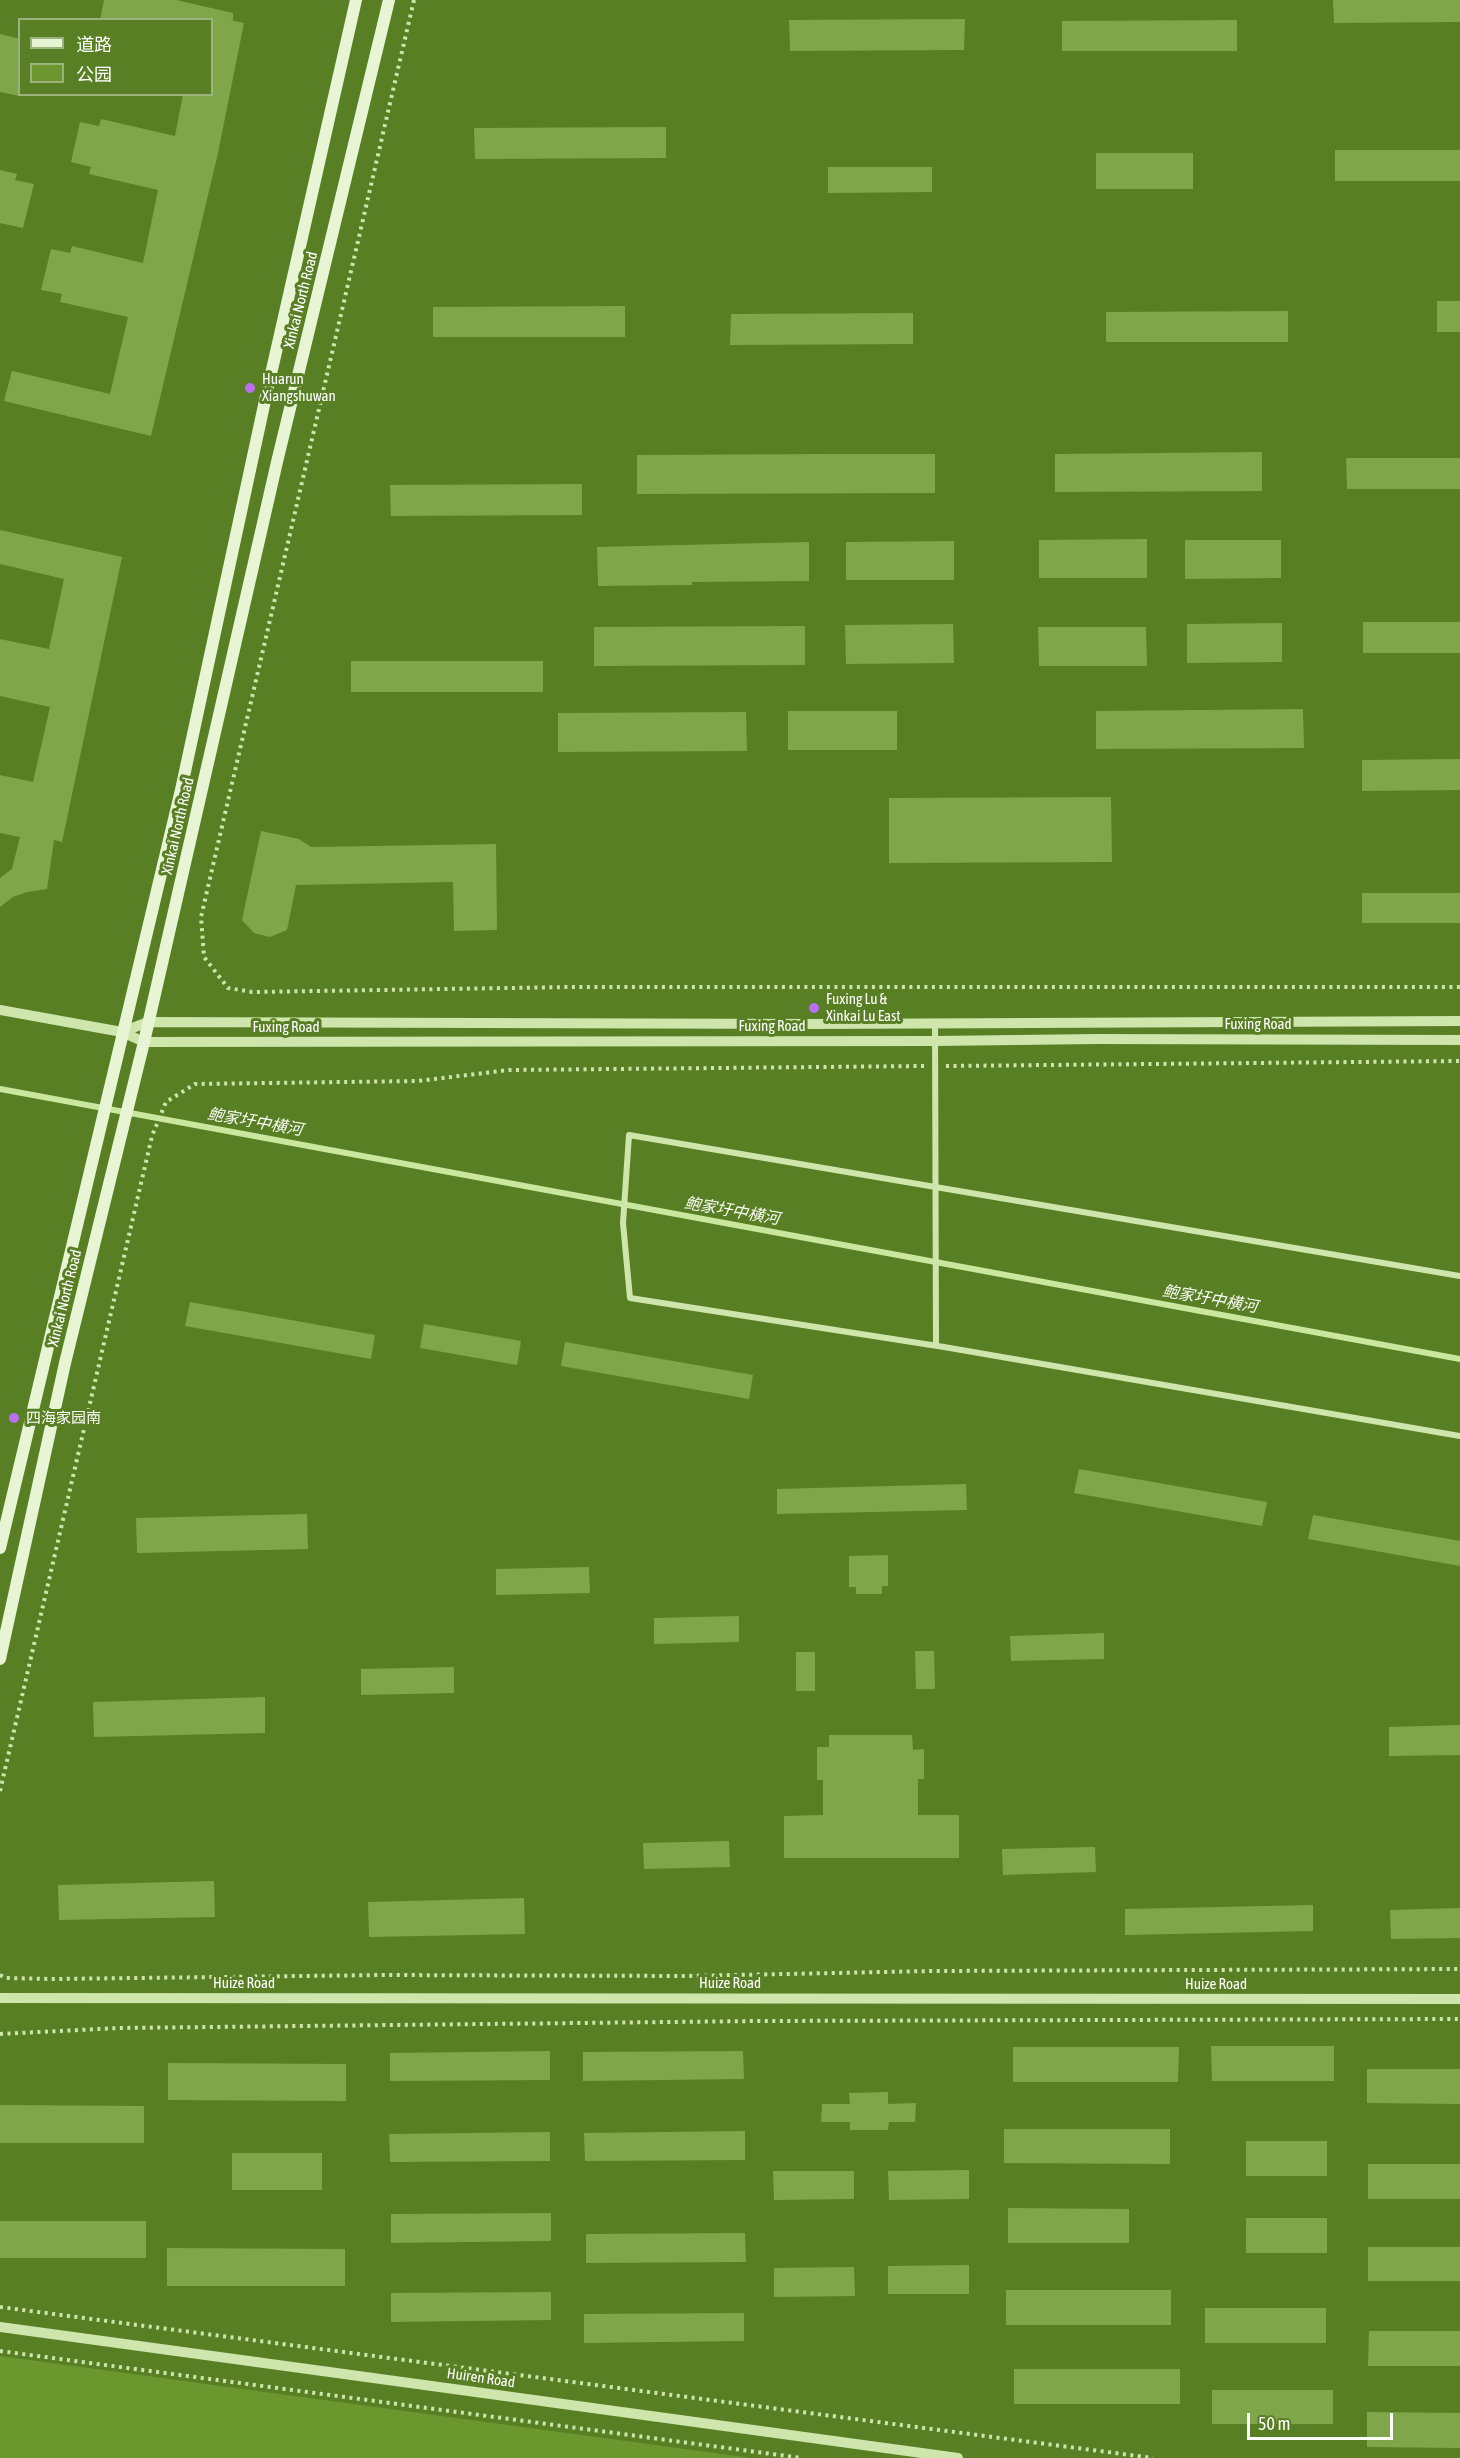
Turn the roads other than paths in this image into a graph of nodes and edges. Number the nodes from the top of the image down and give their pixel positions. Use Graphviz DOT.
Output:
graph roads {
  1 [pos="356,0"];
  2 [pos="389,0"];
  3 [pos="0,1010"];
  4 [pos="1460,1021"];
  5 [pos="148,1022"];
  6 [pos="935,1022"];
  7 [pos="122,1032"];
  8 [pos="1460,1040"];
  9 [pos="935,1041"];
  10 [pos="144,1042"];
  11 [pos="934,1187"];
  12 [pos="1460,1276"];
  13 [pos="936,1345"];
  14 [pos="1460,1436"];
  15 [pos="0,1548"];
  16 [pos="0,1659"];
  17 [pos="0,1998"];
  18 [pos="1460,1999"];
  19 [pos="0,2327"];
  20 [pos="958,2458"];
  1 -- 7 [label="main road, Xinkai North Road"];
  2 -- 5 [label="main road, Xinkai North Road"];
  3 -- 7 [label="street, Fuxing Road"];
  4 -- 6 [label="street, Fuxing Road"];
  5 -- 6 [label="street, Fuxing Road"];
  5 -- 7 [label="street, Fuxing Road"];
  5 -- 10 [label="main road, Xinkai North Road"];
  6 -- 9 [label="street"];
  7 -- 10 [label="street, Fuxing Road"];
  7 -- 15 [label="main road, Xinkai North Road"];
  8 -- 9 [label="street, Fuxing Road"];
  9 -- 10 [label="street, Fuxing Road"];
  9 -- 11 [label="street"];
  10 -- 16 [label="main road, Xinkai North Road"];
  11 -- 12 [label="street"];
  11 -- 13 [label="street"];
  11 -- 13 [label="street"];
  13 -- 14 [label="street"];
  17 -- 18 [label="street, Huize Road"];
  19 -- 20 [label="street, Huiren Road"];
}
